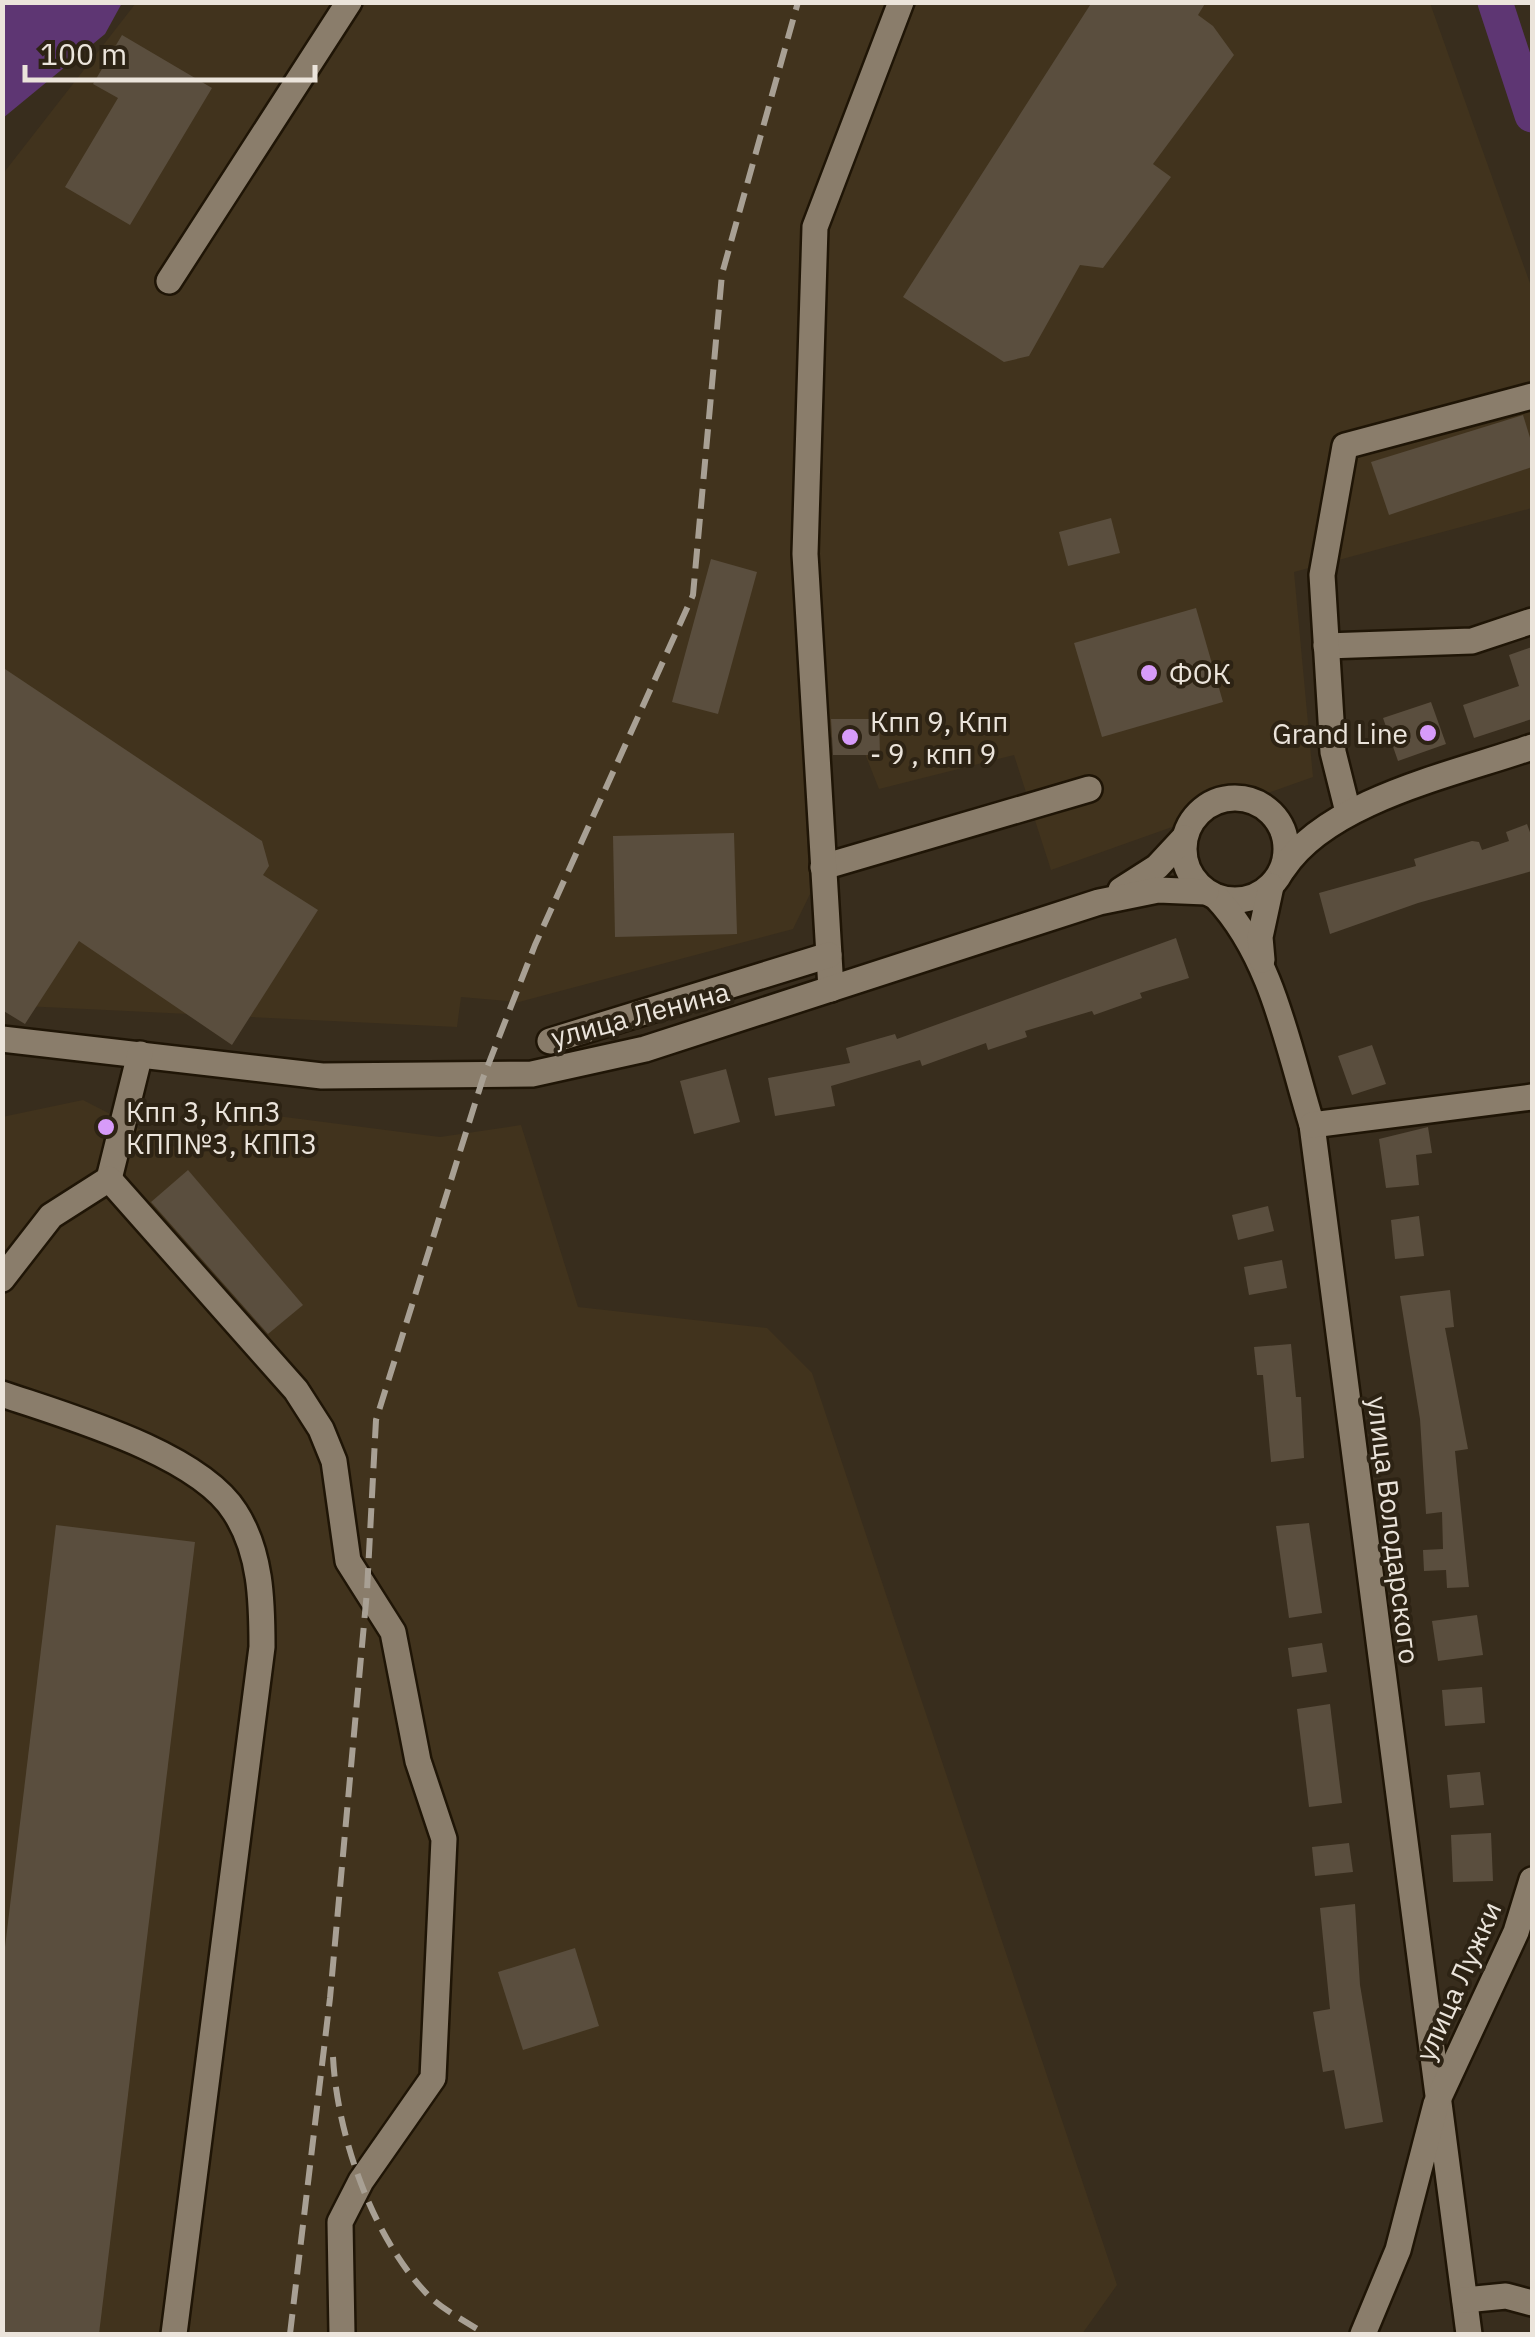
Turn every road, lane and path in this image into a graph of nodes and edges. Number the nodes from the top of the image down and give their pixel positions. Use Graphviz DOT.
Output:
graph roads {
  1 [pos="348,2"];
  2 [pos="901,2"];
  3 [pos="169,280"];
  4 [pos="1532,396"];
  5 [pos="1532,622"];
  6 [pos="1326,646"];
  7 [pos="1532,747"];
  8 [pos="1089,789"];
  9 [pos="1265,808"];
  10 [pos="1342,814"];
  11 [pos="1184,838"];
  12 [pos="824,868"];
  13 [pos="1277,877"];
  14 [pos="1211,895"];
  15 [pos="1099,902"];
  16 [pos="829,955"];
  17 [pos="1263,970"];
  18 [pos="831,989"];
  19 [pos="2,1039"];
  20 [pos="550,1041"];
  21 [pos="140,1054"];
  22 [pos="1532,1097"];
  23 [pos="1312,1125"];
  24 [pos="109,1179"];
  25 [pos="2,1279"];
  26 [pos="2,1394"];
  27 [pos="1532,1880"];
  28 [pos="1436,2104"];
  29 [pos="1465,2300"];
  30 [pos="1532,2302"];
  31 [pos="174,2334"];
  32 [pos="342,2334"];
  33 [pos="1363,2334"];
  34 [pos="1469,2334"];
  1 -- 3 [label="street"];
  2 -- 12 [label="street"];
  4 -- 6 [label="street"];
  5 -- 6 [label="street"];
  6 -- 10 [label="street"];
  7 -- 10 [label="street"];
  8 -- 12 [label="street"];
  9 -- 10 [label="street"];
  9 -- 11 [label="street"];
  9 -- 13 [label="street"];
  10 -- 13 [label="street"];
  11 -- 14 [label="street"];
  11 -- 15 [label="street"];
  12 -- 16 [label="street"];
  13 -- 14 [label="street"];
  13 -- 17 [label="street"];
  14 -- 15 [label="street"];
  14 -- 17 [label="street"];
  15 -- 18 [label="street, улица Ленина"];
  16 -- 18 [label="street"];
  16 -- 20 [label="street"];
  17 -- 23 [label="street, улица Володарского"];
  18 -- 21 [label="street, улица Ленина"];
  19 -- 21 [label="street, улица Ленина"];
  21 -- 24 [label="street"];
  22 -- 23 [label="street"];
  23 -- 28 [label="street, улица Володарского"];
  24 -- 25 [label="street"];
  24 -- 32 [label="street"];
  26 -- 31 [label="street"];
  27 -- 28 [label="street, улица Лужки"];
  28 -- 29 [label="street, улица Володарского"];
  28 -- 33 [label="street"];
  29 -- 30 [label="street"];
  29 -- 34 [label="street, улица Володарского"];
}
